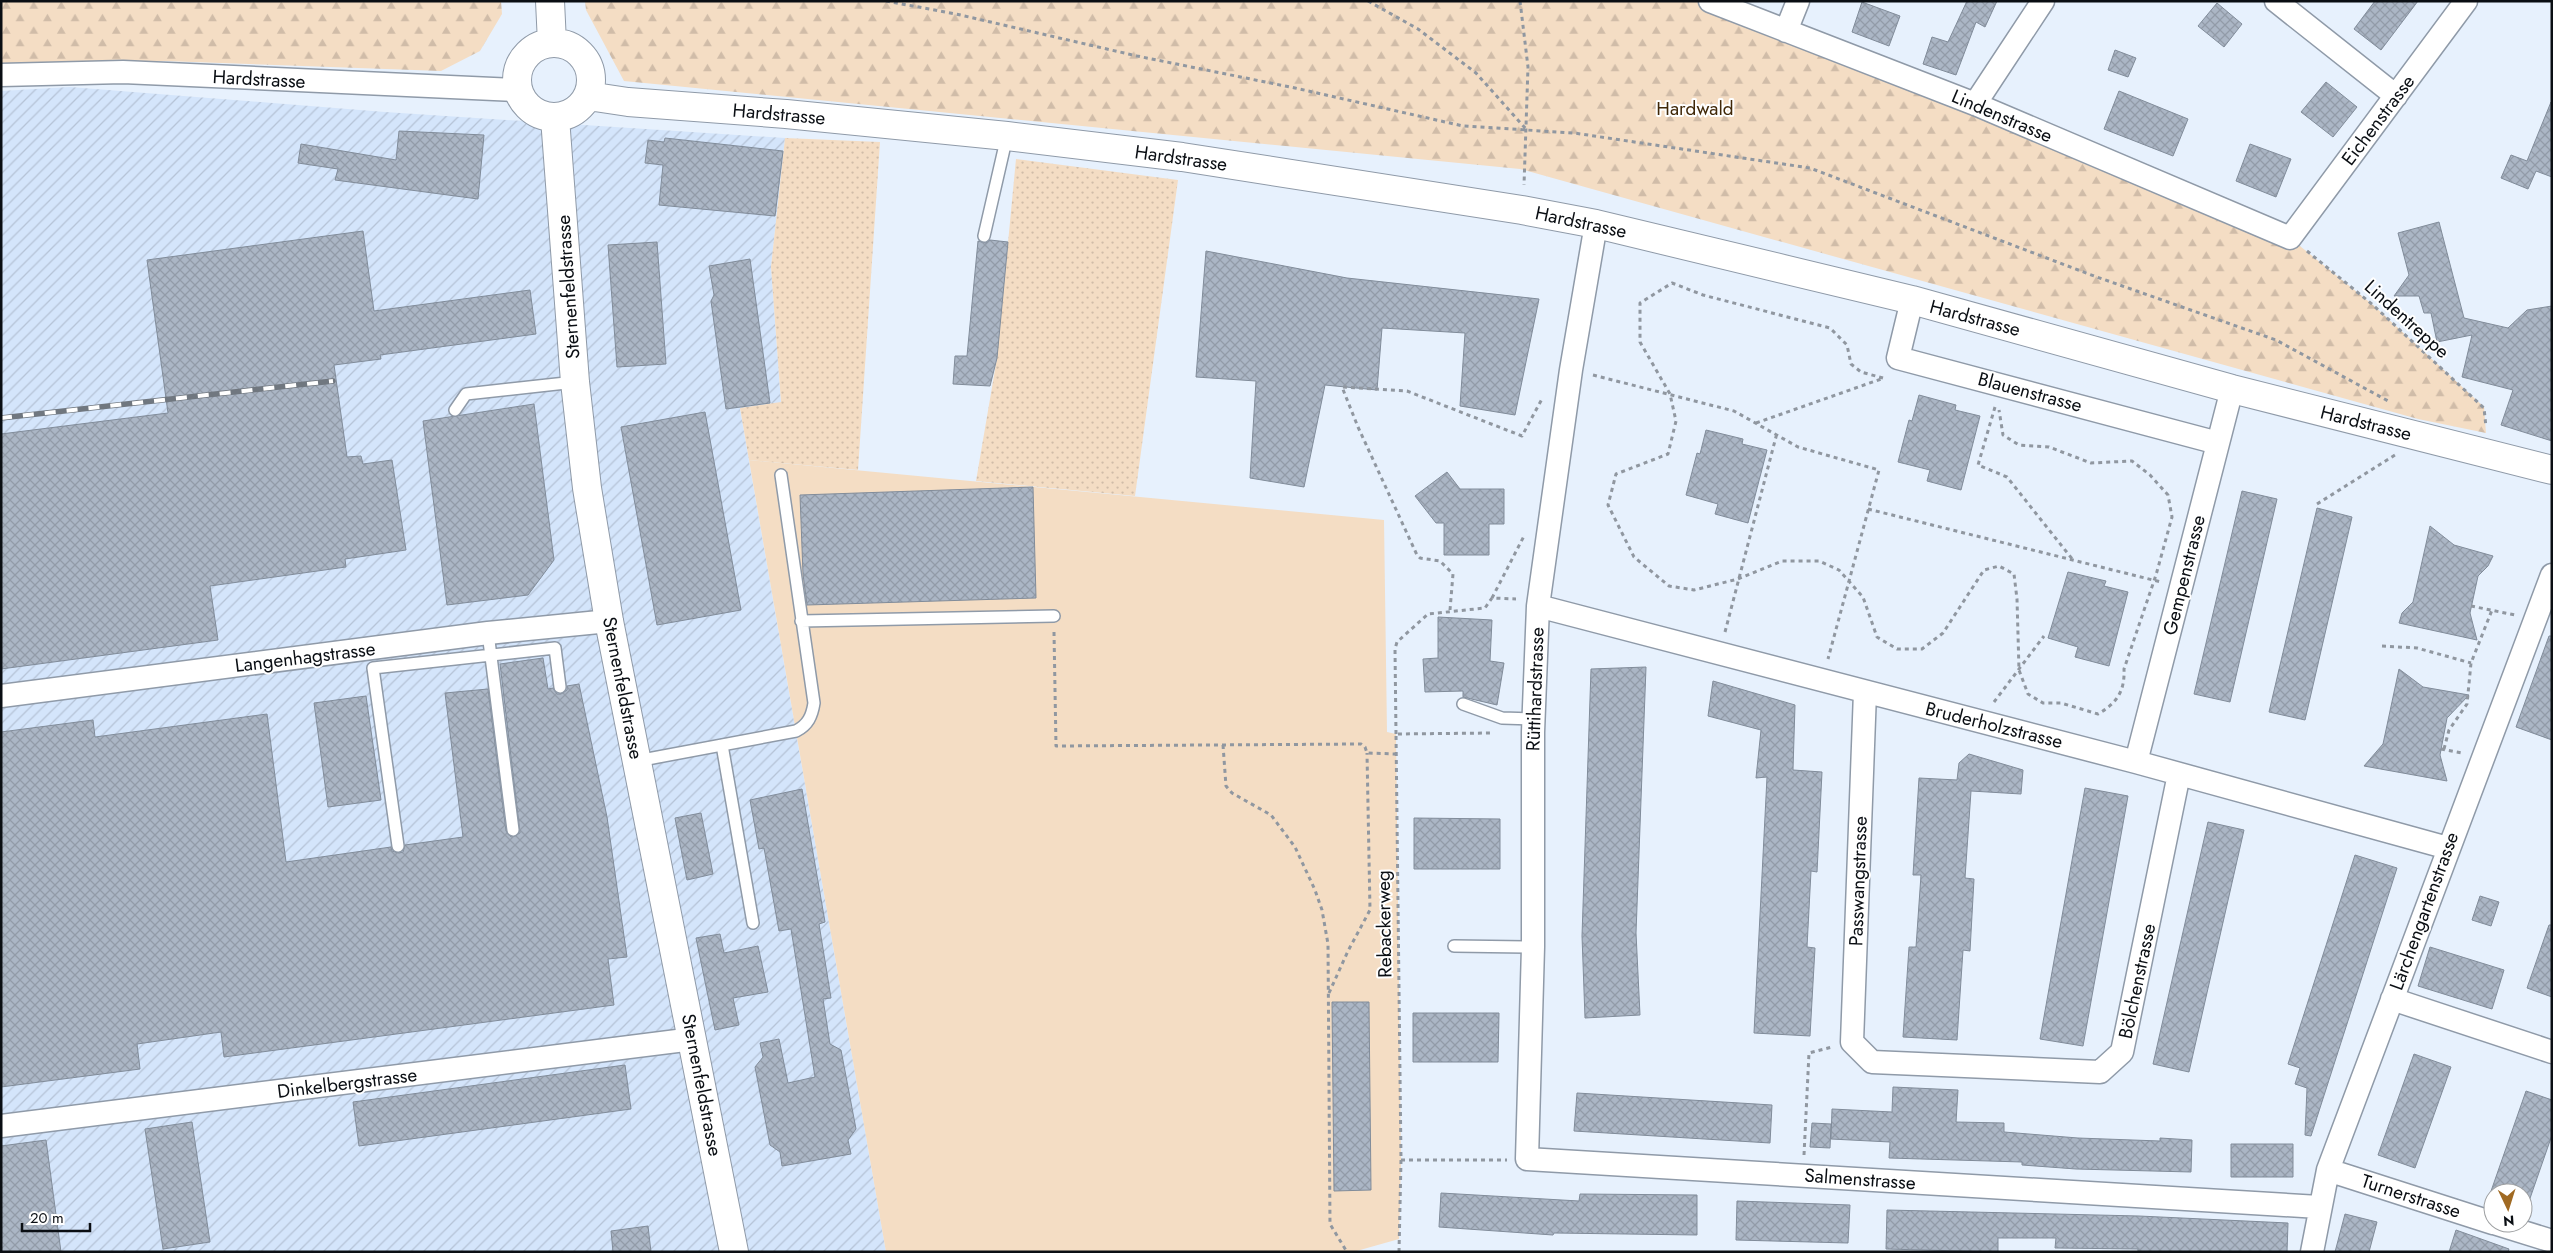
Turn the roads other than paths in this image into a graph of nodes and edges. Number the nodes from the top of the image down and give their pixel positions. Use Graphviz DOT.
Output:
graph roads {
  1 [pos="550,1"];
  2 [pos="1710,1"];
  3 [pos="1798,1"];
  4 [pos="2043,1"];
  5 [pos="2276,1"];
  6 [pos="2466,1"];
  7 [pos="1786,30"];
  8 [pos="552,43"];
  9 [pos="1,75"];
  10 [pos="518,90"];
  11 [pos="588,96"];
  12 [pos="2396,96"];
  13 [pos="1975,104"];
  14 [pos="556,118"];
  15 [pos="1006,136"];
  16 [pos="1596,224"];
  17 [pos="984,236"];
  18 [pos="2290,238"];
  19 [pos="1912,300"];
  20 [pos="575,382"];
  21 [pos="2232,389"];
  22 [pos="454,410"];
  23 [pos="2218,443"];
  24 [pos="2552,470"];
  25 [pos="781,475"];
  26 [pos="2552,575"];
  27 [pos="1539,603"];
  28 [pos="1054,616"];
  29 [pos="609,621"];
  30 [pos="801,621"];
  31 [pos="489,644"];
  32 [pos="560,687"];
  33 [pos="1865,692"];
  34 [pos="1,696"];
  35 [pos="1463,704"];
  36 [pos="1534,719"];
  37 [pos="722,745"];
  38 [pos="637,760"];
  39 [pos="2136,762"];
  40 [pos="2180,774"];
  41 [pos="513,830"];
  42 [pos="398,846"];
  43 [pos="2448,848"];
  44 [pos="753,923"];
  45 [pos="1454,946"];
  46 [pos="1533,947"];
  47 [pos="2392,999"];
  48 [pos="693,1039"];
  49 [pos="2552,1052"];
  50 [pos="1872,1062"];
  51 [pos="1,1126"];
  52 [pos="1527,1159"];
  53 [pos="2328,1170"];
  54 [pos="2319,1207"];
  55 [pos="2483,1219"];
  56 [pos="2526,1233"];
  57 [pos="2552,1241"];
  58 [pos="734,1252"];
  59 [pos="2312,1252"];
  1 -- 8 [label="street"];
  2 -- 7 [label="street, Lindenstrasse"];
  3 -- 7 [label="street"];
  4 -- 13 [label="street"];
  5 -- 12 [label="street"];
  6 -- 12 [label="street, Eichenstrasse"];
  7 -- 13 [label="street, Lindenstrasse"];
  8 -- 10 [label="street"];
  8 -- 11 [label="street"];
  9 -- 10 [label="street, Hardstrasse"];
  10 -- 14 [label="street"];
  11 -- 14 [label="street"];
  11 -- 15 [label="street, Hardstrasse"];
  12 -- 18 [label="street, Eichenstrasse"];
  13 -- 18 [label="street, Lindenstrasse"];
  14 -- 20 [label="street, Sternenfeldstrasse"];
  15 -- 16 [label="street, Hardstrasse"];
  15 -- 17 [label="lane"];
  16 -- 19 [label="street, Hardstrasse"];
  16 -- 27 [label="street, Rüttihardstrasse"];
  19 -- 21 [label="street, Hardstrasse"];
  19 -- 23 [label="street, Blauenstrasse"];
  20 -- 22 [label="lane"];
  20 -- 29 [label="street, Sternenfeldstrasse"];
  21 -- 23 [label="street, Gempenstrasse"];
  21 -- 24 [label="street, Hardstrasse"];
  23 -- 39 [label="street, Gempenstrasse"];
  25 -- 30 [label="lane"];
  26 -- 43 [label="street, Lärchengartenstrasse"];
  27 -- 33 [label="street, Bruderholzstrasse"];
  27 -- 36 [label="street, Rüttihardstrasse"];
  28 -- 30 [label="lane"];
  29 -- 31 [label="street, Langenhagstrasse"];
  29 -- 38 [label="street, Sternenfeldstrasse"];
  30 -- 37 [label="lane"];
  31 -- 32 [label="lane"];
  31 -- 34 [label="street, Langenhagstrasse"];
  31 -- 41 [label="lane"];
  31 -- 42 [label="lane"];
  33 -- 39 [label="street, Bruderholzstrasse"];
  33 -- 50 [label="street, Passwangstrasse"];
  35 -- 36 [label="lane"];
  36 -- 46 [label="street, Rüttihardstrasse"];
  37 -- 38 [label="lane"];
  37 -- 44 [label="lane"];
  38 -- 48 [label="street, Sternenfeldstrasse"];
  39 -- 40 [label="street, Bruderholzstrasse"];
  40 -- 43 [label="street, Bruderholzstrasse"];
  40 -- 50 [label="street, Bölchenstrasse"];
  43 -- 47 [label="street, Lärchengartenstrasse"];
  45 -- 46 [label="lane"];
  46 -- 52 [label="street, Rüttihardstrasse"];
  47 -- 49 [label="street"];
  47 -- 53 [label="street, Lärchengartenstrasse"];
  48 -- 51 [label="street, Dinkelbergstrasse"];
  48 -- 58 [label="street, Sternenfeldstrasse"];
  52 -- 54 [label="street, Salmenstrasse"];
  53 -- 54 [label="street, Lärchengartenstrasse"];
  53 -- 55 [label="street, Turnerstrasse"];
  54 -- 59 [label="street, Lärchengartenstrasse"];
  56 -- 57 [label="street, Turnerstrasse"];
}
